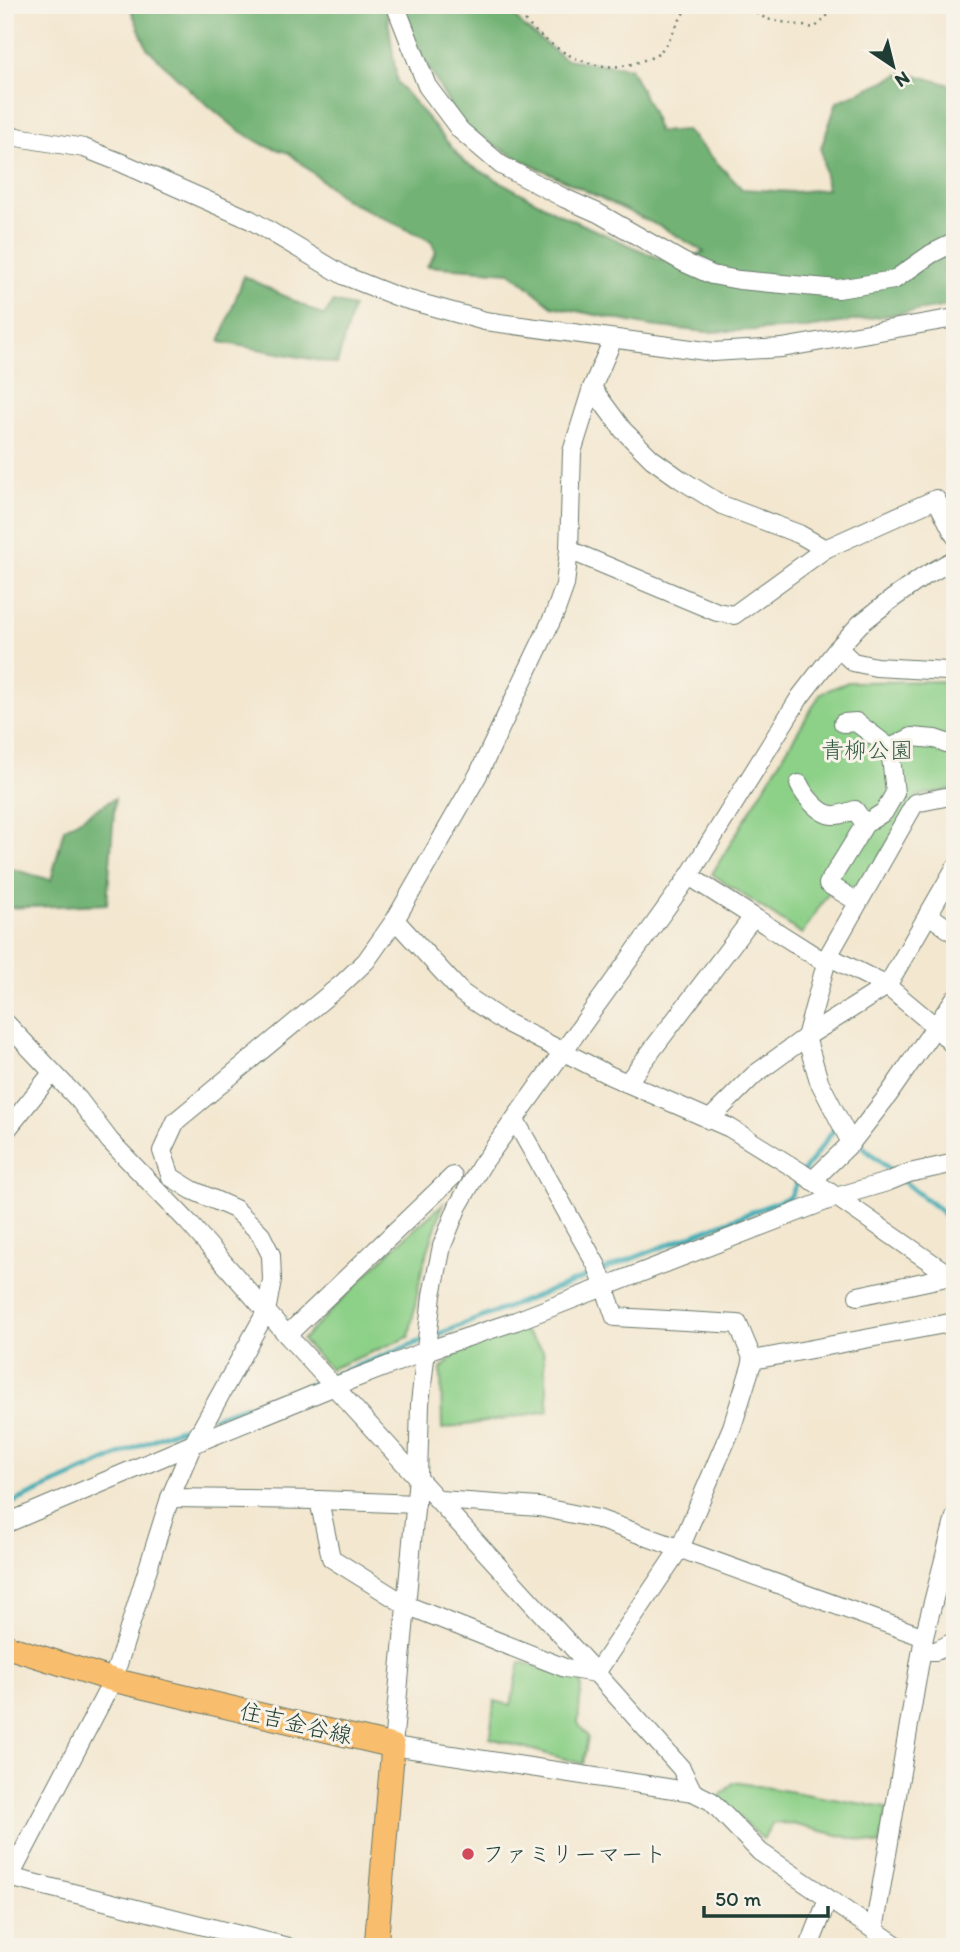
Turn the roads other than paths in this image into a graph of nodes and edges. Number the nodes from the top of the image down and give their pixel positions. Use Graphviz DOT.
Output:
graph roads {
  1 [pos="397,5"];
  2 [pos="5,135"];
  3 [pos="955,242"];
  4 [pos="955,318"];
  5 [pos="613,339"];
  6 [pos="592,388"];
  7 [pos="955,536"];
  8 [pos="825,549"];
  9 [pos="569,550"];
  10 [pos="955,559"];
  11 [pos="838,648"];
  12 [pos="955,669"];
  13 [pos="843,723"];
  14 [pos="955,728"];
  15 [pos="949,744"];
  16 [pos="890,748"];
  17 [pos="799,784"];
  18 [pos="955,795"];
  19 [pos="865,824"];
  20 [pos="955,868"];
  21 [pos="690,876"];
  22 [pos="858,902"];
  23 [pos="928,914"];
  24 [pos="752,917"];
  25 [pos="395,920"];
  26 [pos="955,934"];
  27 [pos="827,960"];
  28 [pos="887,986"];
  29 [pos="955,999"];
  30 [pos="5,1022"];
  31 [pos="936,1027"];
  32 [pos="806,1037"];
  33 [pos="955,1047"];
  34 [pos="564,1052"];
  35 [pos="52,1073"];
  36 [pos="627,1083"];
  37 [pos="515,1120"];
  38 [pos="709,1120"];
  39 [pos="844,1129"];
  40 [pos="5,1132"];
  41 [pos="955,1163"];
  42 [pos="453,1176"];
  43 [pos="806,1176"];
  44 [pos="836,1197"];
  45 [pos="953,1278"];
  46 [pos="604,1286"];
  47 [pos="858,1296"];
  48 [pos="266,1312"];
  49 [pos="955,1322"];
  50 [pos="287,1335"];
  51 [pos="426,1351"];
  52 [pos="753,1360"];
  53 [pos="330,1380"];
  54 [pos="196,1439"];
  55 [pos="418,1477"];
  56 [pos="170,1498"];
  57 [pos="319,1500"];
  58 [pos="440,1500"];
  59 [pos="416,1504"];
  60 [pos="955,1517"];
  61 [pos="5,1524"];
  62 [pos="680,1548"];
  63 [pos="406,1605"];
  64 [pos="955,1641"];
  65 [pos="923,1644"];
  66 [pos="5,1646"];
  67 [pos="596,1673"];
  68 [pos="113,1680"];
  69 [pos="393,1746"];
  70 [pos="693,1792"];
  71 [pos="7,1880"];
  72 [pos="828,1899"];
  73 [pos="874,1930"];
  74 [pos="288,1947"];
  75 [pos="376,1947"];
  76 [pos="810,1947"];
  77 [pos="899,1947"];
  1 -- 3 [label="street"];
  2 -- 5 [label="street"];
  4 -- 5 [label="street"];
  5 -- 6 [label="street"];
  6 -- 8 [label="street"];
  6 -- 9 [label="street"];
  7 -- 8 [label="street"];
  8 -- 9 [label="street"];
  9 -- 25 [label="street"];
  10 -- 11 [label="street"];
  11 -- 12 [label="street"];
  11 -- 21 [label="street"];
  13 -- 16 [label="street"];
  14 -- 15 [label="street"];
  15 -- 16 [label="street"];
  16 -- 19 [label="street"];
  17 -- 19 [label="street"];
  18 -- 22 [label="street"];
  19 -- 22 [label="street"];
  20 -- 23 [label="street"];
  21 -- 24 [label="street"];
  21 -- 34 [label="street"];
  22 -- 27 [label="street"];
  23 -- 26 [label="street"];
  23 -- 28 [label="street"];
  24 -- 27 [label="street"];
  24 -- 36 [label="street"];
  25 -- 34 [label="street"];
  25 -- 48 [label="street"];
  27 -- 28 [label="street"];
  27 -- 32 [label="street"];
  28 -- 31 [label="street"];
  28 -- 32 [label="street"];
  29 -- 31 [label="street"];
  30 -- 35 [label="street"];
  31 -- 33 [label="street"];
  31 -- 39 [label="street"];
  32 -- 38 [label="street"];
  32 -- 39 [label="street"];
  34 -- 36 [label="street"];
  34 -- 37 [label="street"];
  35 -- 40 [label="street"];
  35 -- 48 [label="street"];
  36 -- 38 [label="street"];
  37 -- 46 [label="street"];
  37 -- 51 [label="street"];
  38 -- 43 [label="street"];
  39 -- 43 [label="street"];
  41 -- 44 [label="street"];
  42 -- 50 [label="street"];
  43 -- 44 [label="street"];
  44 -- 45 [label="street"];
  44 -- 46 [label="street"];
  45 -- 47 [label="street"];
  46 -- 51 [label="street"];
  46 -- 52 [label="street"];
  48 -- 50 [label="street"];
  48 -- 54 [label="street"];
  49 -- 52 [label="street"];
  50 -- 53 [label="street"];
  51 -- 53 [label="street"];
  51 -- 55 [label="street"];
  52 -- 62 [label="street"];
  53 -- 54 [label="street"];
  53 -- 55 [label="street"];
  54 -- 56 [label="street"];
  54 -- 61 [label="street"];
  55 -- 58 [label="street"];
  55 -- 59 [label="street"];
  56 -- 57 [label="street"];
  56 -- 68 [label="street"];
  57 -- 59 [label="street"];
  57 -- 63 [label="street"];
  58 -- 62 [label="street"];
  58 -- 67 [label="street"];
  59 -- 63 [label="street"];
  60 -- 65 [label="street"];
  62 -- 65 [label="street"];
  62 -- 67 [label="street"];
  63 -- 67 [label="street"];
  63 -- 69 [label="street"];
  64 -- 65 [label="street"];
  65 -- 73 [label="street"];
  66 -- 68 [label="main road, 住吉金谷線"];
  67 -- 70 [label="street"];
  68 -- 69 [label="main road, 住吉金谷線"];
  68 -- 71 [label="street"];
  69 -- 70 [label="street"];
  69 -- 75 [label="main road"];
  70 -- 72 [label="street"];
  71 -- 74 [label="street"];
  72 -- 73 [label="street"];
  72 -- 76 [label="street"];
  73 -- 77 [label="street"];
}
